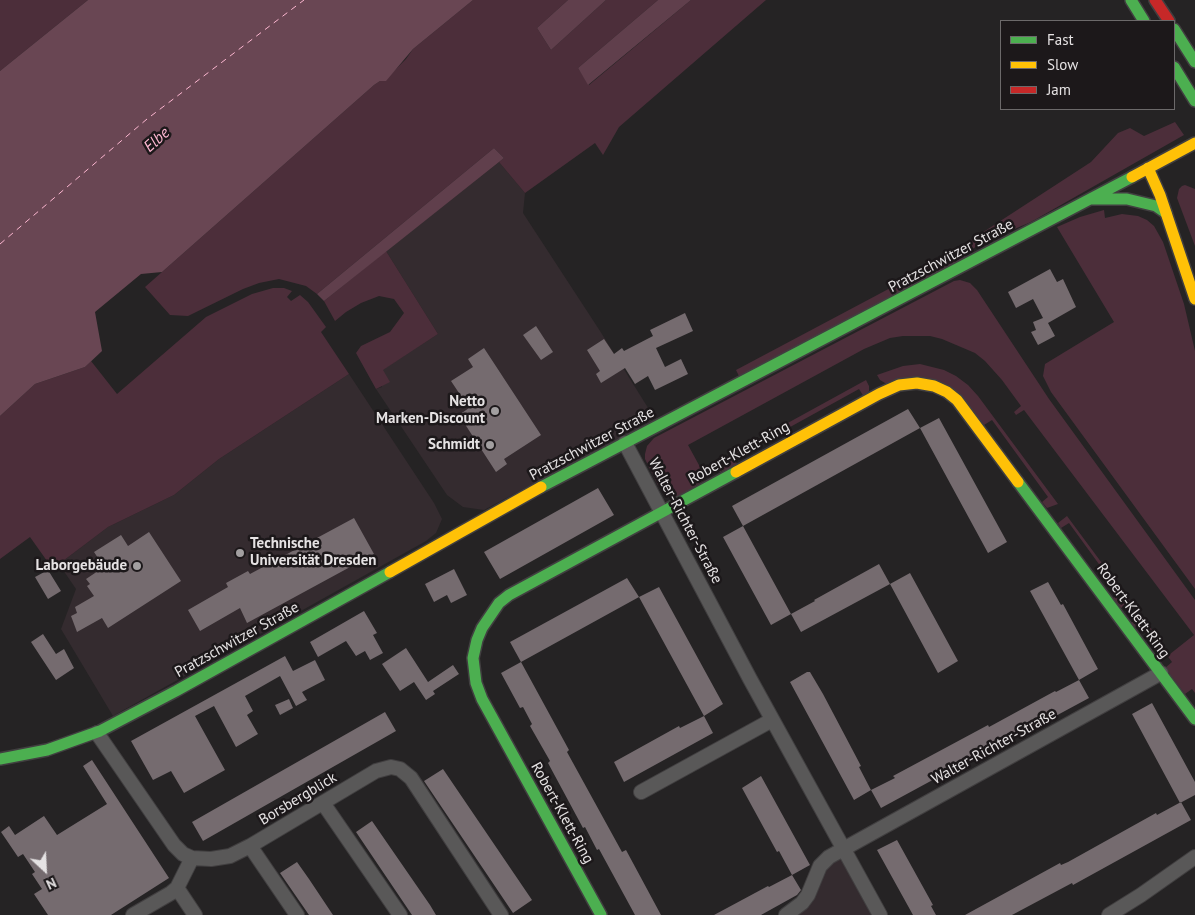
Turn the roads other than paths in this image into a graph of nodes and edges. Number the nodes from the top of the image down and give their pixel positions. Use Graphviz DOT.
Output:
graph roads {
  1 [pos="1131,0"];
  2 [pos="1155,0"];
  3 [pos="1143,20"];
  4 [pos="1168,20"];
  5 [pos="1175,31"];
  6 [pos="1195,62"];
  7 [pos="1175,70"];
  8 [pos="1195,101"];
  9 [pos="1195,143"];
  10 [pos="1148,168"];
  11 [pos="1091,199"];
  12 [pos="1166,213"];
  13 [pos="1195,299"];
  14 [pos="625,443"];
  15 [pos="661,514"];
  16 [pos="1160,673"];
  17 [pos="1195,719"];
  18 [pos="772,720"];
  19 [pos="97,733"];
  20 [pos="0,759"];
  21 [pos="641,792"];
  22 [pos="323,803"];
  23 [pos="250,846"];
  24 [pos="843,849"];
  25 [pos="1195,857"];
  26 [pos="192,858"];
  27 [pos="177,888"];
  28 [pos="133,915"];
  29 [pos="195,915"];
  30 [pos="297,915"];
  31 [pos="400,915"];
  32 [pos="501,915"];
  33 [pos="601,915"];
  34 [pos="786,915"];
  35 [pos="880,915"];
  36 [pos="1109,915"];
  1 -- 3 [label="main road"];
  2 -- 4 [label="main road"];
  5 -- 6 [label="main road"];
  7 -- 8 [label="main road"];
  9 -- 10 [label="main road, Pratzschwitzer Straße"];
  10 -- 11 [label="main road, Pratzschwitzer Straße"];
  10 -- 12 [label="main road"];
  11 -- 12 [label="main road"];
  11 -- 14 [label="main road, Pratzschwitzer Straße"];
  12 -- 13 [label="main road"];
  14 -- 15 [label="street, Walter-Richter-Straße"];
  14 -- 19 [label="main road, Pratzschwitzer Straße"];
  15 -- 16 [label="main road, Robert-Klett-Ring"];
  15 -- 18 [label="street, Walter-Richter-Straße"];
  15 -- 33 [label="main road, Robert-Klett-Ring"];
  16 -- 17 [label="main road, Robert-Klett-Ring"];
  16 -- 24 [label="street, Walter-Richter-Straße"];
  18 -- 21 [label="street"];
  18 -- 24 [label="street, Walter-Richter-Straße"];
  19 -- 20 [label="main road, Pratzschwitzer Straße"];
  19 -- 26 [label="street"];
  22 -- 23 [label="street, Borsbergblick"];
  22 -- 31 [label="street"];
  22 -- 32 [label="street, Borsbergblick"];
  23 -- 26 [label="street, Borsbergblick"];
  23 -- 30 [label="street"];
  24 -- 34 [label="street, Walter-Richter-Straße"];
  24 -- 35 [label="street, Walter-Richter-Straße"];
  25 -- 36 [label="street"];
  26 -- 27 [label="street"];
  27 -- 28 [label="street"];
  27 -- 29 [label="street"];
}
